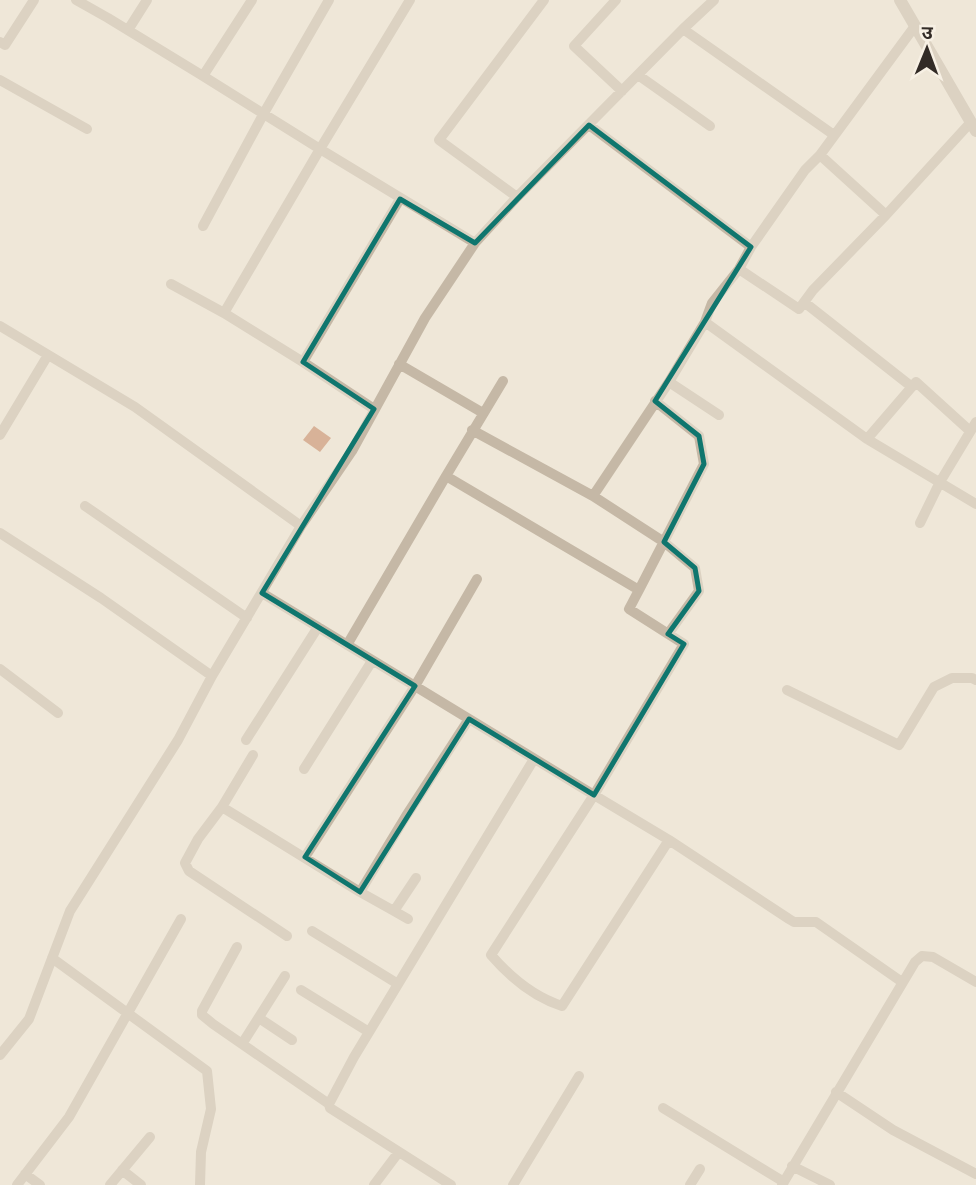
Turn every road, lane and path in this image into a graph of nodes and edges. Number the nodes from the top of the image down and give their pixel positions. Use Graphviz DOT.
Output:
graph roads {
  1 [pos="34,0"];
  2 [pos="76,0"];
  3 [pos="147,0"];
  4 [pos="251,0"];
  5 [pos="330,0"];
  6 [pos="410,0"];
  7 [pos="616,0"];
  8 [pos="713,0"];
  9 [pos="900,0"];
  10 [pos="541,1"];
  11 [pos="915,26"];
  12 [pos="683,29"];
  13 [pos="128,30"];
  14 [pos="2,47"];
  15 [pos="638,75"];
  16 [pos="203,76"];
  17 [pos="0,80"];
  18 [pos="622,91"];
  19 [pos="264,113"];
  20 [pos="589,125"];
  21 [pos="710,126"];
  22 [pos="973,127"];
  23 [pos="87,129"];
  24 [pos="834,135"];
  25 [pos="320,149"];
  26 [pos="820,155"];
  27 [pos="517,197"];
  28 [pos="400,199"];
  29 [pos="886,215"];
  30 [pos="203,226"];
  31 [pos="475,243"];
  32 [pos="751,247"];
  33 [pos="739,269"];
  34 [pos="171,284"];
  35 [pos="804,302"];
  36 [pos="224,313"];
  37 [pos="705,322"];
  38 [pos="0,326"];
  39 [pos="48,355"];
  40 [pos="303,362"];
  41 [pos="399,364"];
  42 [pos="503,381"];
  43 [pos="668,382"];
  44 [pos="912,387"];
  45 [pos="655,401"];
  46 [pos="374,409"];
  47 [pos="483,413"];
  48 [pos="719,415"];
  49 [pos="973,426"];
  50 [pos="472,430"];
  51 [pos="0,435"];
  52 [pos="867,439"];
  53 [pos="446,476"];
  54 [pos="940,482"];
  55 [pos="593,496"];
  56 [pos="976,503"];
  57 [pos="85,506"];
  58 [pos="920,523"];
  59 [pos="301,526"];
  60 [pos="0,533"];
  61 [pos="664,542"];
  62 [pos="477,579"];
  63 [pos="639,590"];
  64 [pos="262,593"];
  65 [pos="247,618"];
  66 [pos="318,627"];
  67 [pos="668,634"];
  68 [pos="347,645"];
  69 [pos="372,661"];
  70 [pos="0,668"];
  71 [pos="212,676"];
  72 [pos="976,680"];
  73 [pos="415,686"];
  74 [pos="788,690"];
  75 [pos="58,713"];
  76 [pos="469,719"];
  77 [pos="246,740"];
  78 [pos="253,755"];
  79 [pos="534,760"];
  80 [pos="304,769"];
  81 [pos="594,795"];
  82 [pos="222,807"];
  83 [pos="670,840"];
  84 [pos="305,857"];
  85 [pos="416,878"];
  86 [pos="360,892"];
  87 [pos="394,911"];
  88 [pos="181,919"];
  89 [pos="408,919"];
  90 [pos="312,931"];
  91 [pos="288,936"];
  92 [pos="237,947"];
  93 [pos="52,958"];
  94 [pos="285,976"];
  95 [pos="902,982"];
  96 [pos="976,982"];
  97 [pos="398,984"];
  98 [pos="300,990"];
  99 [pos="127,1013"];
  100 [pos="259,1018"];
  101 [pos="369,1032"];
  102 [pos="292,1040"];
  103 [pos="242,1044"];
  104 [pos="0,1055"];
  105 [pos="579,1076"];
  106 [pos="836,1092"];
  107 [pos="329,1104"];
  108 [pos="663,1108"];
  109 [pos="150,1137"];
  110 [pos="398,1153"];
  111 [pos="792,1166"];
  112 [pos="700,1169"];
  113 [pos="122,1170"];
  114 [pos="25,1174"];
  115 [pos="976,1174"];
  116 [pos="783,1183"];
  117 [pos="17,1185"];
  118 [pos="40,1185"];
  119 [pos="110,1185"];
  120 [pos="141,1185"];
  121 [pos="200,1185"];
  122 [pos="374,1185"];
  123 [pos="451,1185"];
  124 [pos="513,1185"];
  125 [pos="690,1185"];
  126 [pos="830,1185"];
  1 -- 14 [label="street"];
  2 -- 13 [label="street"];
  3 -- 13 [label="street"];
  4 -- 16 [label="street"];
  5 -- 19 [label="street"];
  6 -- 25 [label="street"];
  7 -- 18 [label="street"];
  8 -- 12 [label="street"];
  9 -- 11 [label="street"];
  10 -- 27 [label="street"];
  11 -- 22 [label="street"];
  11 -- 24 [label="street"];
  12 -- 15 [label="street"];
  12 -- 24 [label="street"];
  13 -- 16 [label="street"];
  15 -- 18 [label="street"];
  15 -- 21 [label="street"];
  16 -- 19 [label="street"];
  17 -- 23 [label="street"];
  18 -- 20 [label="street"];
  19 -- 25 [label="street"];
  19 -- 30 [label="street"];
  20 -- 27 [label="street"];
  20 -- 32 [label="street"];
  22 -- 29 [label="street"];
  24 -- 26 [label="street"];
  25 -- 28 [label="street"];
  25 -- 36 [label="street"];
  26 -- 29 [label="street"];
  26 -- 32 [label="street"];
  27 -- 31 [label="street"];
  28 -- 31 [label="street"];
  28 -- 40 [label="street"];
  29 -- 35 [label="street"];
  31 -- 41 [label="street"];
  32 -- 33 [label="street"];
  33 -- 35 [label="street"];
  33 -- 37 [label="street"];
  34 -- 36 [label="street"];
  35 -- 44 [label="street"];
  36 -- 40 [label="street"];
  37 -- 43 [label="street"];
  37 -- 52 [label="street"];
  38 -- 39 [label="street"];
  39 -- 51 [label="street"];
  39 -- 59 [label="street"];
  40 -- 46 [label="street"];
  41 -- 46 [label="street"];
  41 -- 47 [label="street"];
  42 -- 47 [label="street"];
  43 -- 45 [label="street"];
  43 -- 48 [label="street"];
  44 -- 49 [label="street"];
  44 -- 52 [label="street"];
  45 -- 55 [label="street"];
  45 -- 61 [label="street"];
  46 -- 59 [label="street"];
  47 -- 50 [label="street"];
  49 -- 54 [label="street"];
  50 -- 53 [label="street"];
  50 -- 55 [label="street"];
  52 -- 54 [label="street"];
  53 -- 63 [label="street"];
  53 -- 68 [label="street"];
  54 -- 56 [label="street"];
  54 -- 58 [label="street"];
  55 -- 61 [label="street"];
  57 -- 65 [label="street"];
  59 -- 64 [label="street"];
  60 -- 71 [label="street"];
  61 -- 63 [label="street"];
  61 -- 67 [label="street"];
  62 -- 73 [label="street"];
  63 -- 67 [label="street"];
  64 -- 65 [label="street"];
  64 -- 66 [label="street"];
  65 -- 71 [label="street"];
  66 -- 68 [label="street"];
  66 -- 77 [label="street"];
  67 -- 81 [label="street"];
  68 -- 69 [label="street"];
  69 -- 73 [label="street"];
  69 -- 80 [label="street"];
  70 -- 75 [label="street"];
  71 -- 93 [label="street"];
  72 -- 74 [label="street"];
  73 -- 76 [label="street"];
  73 -- 84 [label="street"];
  76 -- 79 [label="street"];
  76 -- 86 [label="street"];
  78 -- 82 [label="street"];
  79 -- 81 [label="street"];
  79 -- 97 [label="street"];
  81 -- 83 [label="street"];
  81 -- 83 [label="street"];
  82 -- 84 [label="street"];
  82 -- 91 [label="street"];
  83 -- 95 [label="street"];
  84 -- 86 [label="street"];
  85 -- 87 [label="street"];
  86 -- 87 [label="street"];
  87 -- 89 [label="street"];
  88 -- 99 [label="street"];
  90 -- 97 [label="street"];
  92 -- 103 [label="street"];
  93 -- 99 [label="street"];
  93 -- 104 [label="street"];
  94 -- 100 [label="street"];
  95 -- 96 [label="street"];
  95 -- 106 [label="street"];
  97 -- 101 [label="street"];
  98 -- 101 [label="street"];
  99 -- 114 [label="street"];
  99 -- 121 [label="street"];
  100 -- 102 [label="street"];
  100 -- 103 [label="street"];
  101 -- 107 [label="street"];
  103 -- 107 [label="street"];
  105 -- 124 [label="street"];
  106 -- 111 [label="street"];
  106 -- 115 [label="street"];
  107 -- 110 [label="street"];
  108 -- 116 [label="street"];
  109 -- 113 [label="street"];
  110 -- 122 [label="street"];
  110 -- 123 [label="street"];
  111 -- 116 [label="street"];
  111 -- 126 [label="street"];
  112 -- 125 [label="street"];
  113 -- 119 [label="street"];
  113 -- 120 [label="street"];
  114 -- 117 [label="street"];
  114 -- 118 [label="street"];
}
